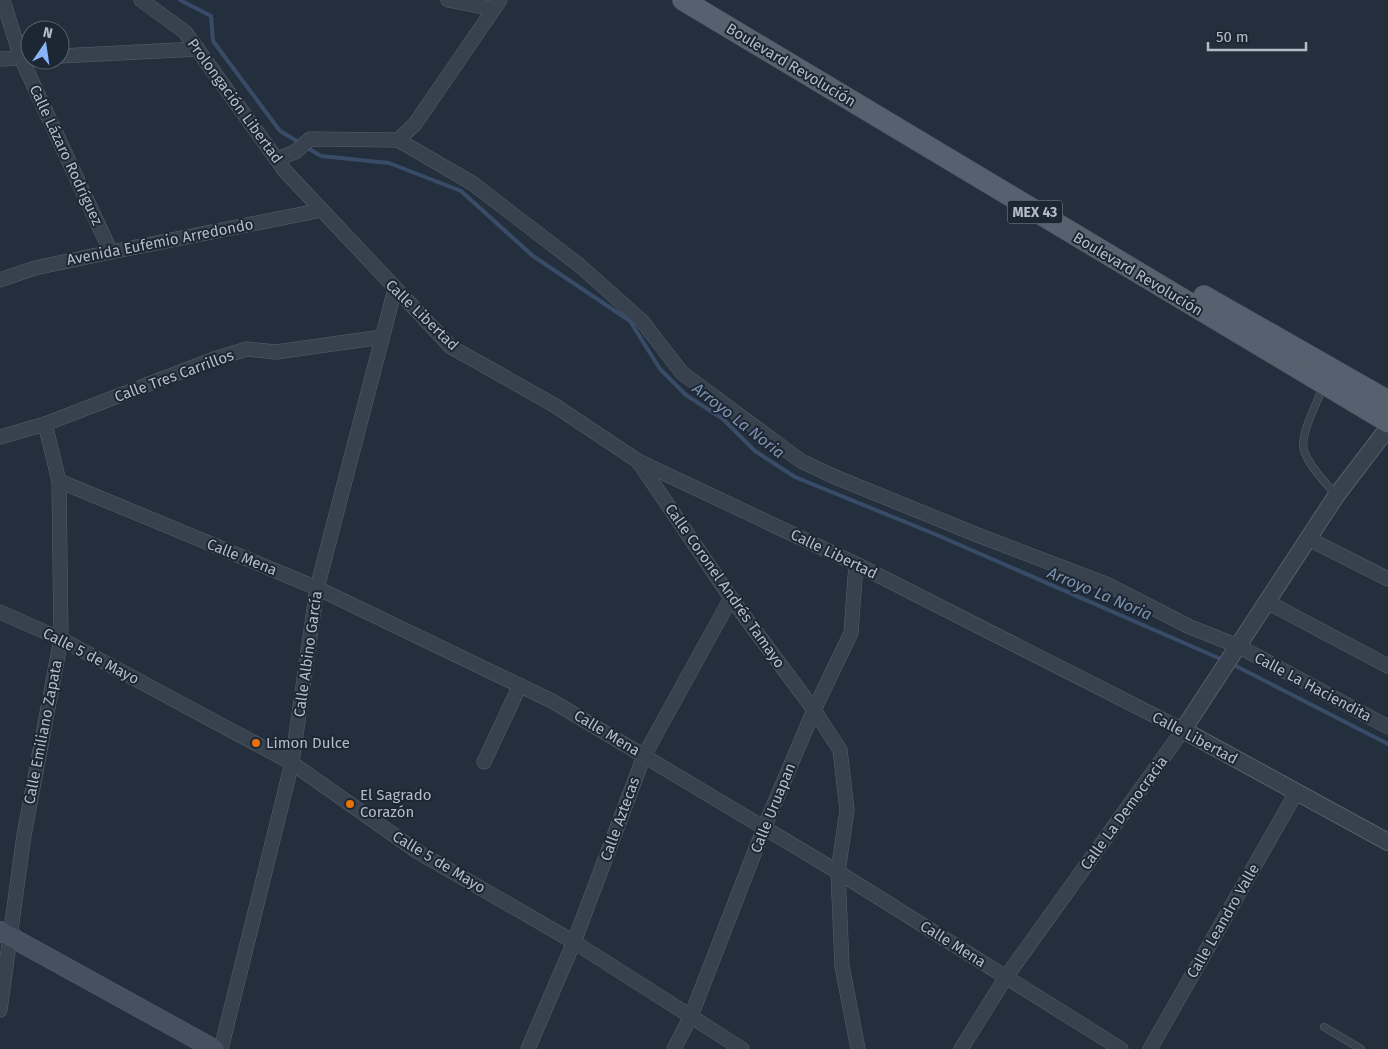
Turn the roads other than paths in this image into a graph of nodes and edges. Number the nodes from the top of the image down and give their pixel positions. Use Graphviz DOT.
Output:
graph roads {
  1 [pos="3,0"];
  2 [pos="141,0"];
  3 [pos="448,0"];
  4 [pos="683,0"];
  5 [pos="711,0"];
  6 [pos="497,4"];
  7 [pos="20,45"];
  8 [pos="198,49"];
  9 [pos="786,53"];
  10 [pos="70,55"];
  11 [pos="20,58"];
  12 [pos="0,59"];
  13 [pos="30,70"];
  14 [pos="398,140"];
  15 [pos="277,159"];
  16 [pos="322,210"];
  17 [pos="1113,250"];
  18 [pos="111,252"];
  19 [pos="0,280"];
  20 [pos="395,289"];
  21 [pos="382,337"];
  22 [pos="1324,385"];
  23 [pos="1388,401"];
  24 [pos="1388,422"];
  25 [pos="45,424"];
  26 [pos="1388,428"];
  27 [pos="0,437"];
  28 [pos="638,461"];
  29 [pos="59,481"];
  30 [pos="1336,496"];
  31 [pos="1309,539"];
  32 [pos="856,564"];
  33 [pos="1388,579"];
  34 [pos="317,588"];
  35 [pos="730,598"];
  36 [pos="1268,602"];
  37 [pos="0,612"];
  38 [pos="61,639"];
  39 [pos="1235,650"];
  40 [pos="1388,666"];
  41 [pos="520,685"];
  42 [pos="814,710"];
  43 [pos="1388,727"];
  44 [pos="1184,730"];
  45 [pos="644,756"];
  46 [pos="484,762"];
  47 [pos="292,764"];
  48 [pos="1296,793"];
  49 [pos="764,828"];
  50 [pos="1388,842"];
  51 [pos="838,872"];
  52 [pos="6,934"];
  53 [pos="574,942"];
  54 [pos="1006,977"];
  55 [pos="0,1010"];
  56 [pos="691,1016"];
  57 [pos="1324,1027"];
  58 [pos="214,1049"];
  59 [pos="221,1049"];
  60 [pos="528,1049"];
  61 [pos="674,1049"];
  62 [pos="742,1049"];
  63 [pos="858,1049"];
  64 [pos="961,1049"];
  65 [pos="1121,1049"];
  66 [pos="1150,1049"];
  67 [pos="1361,1049"];
  1 -- 7 [label="street, Calle Lázaro Rodríguez"];
  2 -- 8 [label="street, Prolongación Libertad"];
  3 -- 6 [label="street"];
  4 -- 9 [label="main road, Boulevard Revolución / MEX 43"];
  5 -- 9 [label="main road, Boulevard Revolución / MEX 43"];
  6 -- 14 [label="street"];
  8 -- 10 [label="street"];
  8 -- 15 [label="street, Prolongación Libertad"];
  9 -- 17 [label="main road, Boulevard Revolución / MEX 43"];
  11 -- 12 [label="street"];
  13 -- 18 [label="street, Calle Lázaro Rodríguez"];
  14 -- 15 [label="street"];
  14 -- 39 [label="street, Calle La Haciendita"];
  15 -- 16 [label="street, Prolongación Libertad"];
  16 -- 18 [label="street, Avenida Eufemio Arredondo"];
  16 -- 20 [label="street, Calle Libertad"];
  17 -- 22 [label="main road, Boulevard Revolución / MEX 43"];
  17 -- 23 [label="main road, Boulevard Revolución / MEX 43"];
  18 -- 19 [label="street, Avenida Eufemio Arredondo"];
  20 -- 21 [label="street, Calle Albino García"];
  20 -- 28 [label="street, Calle Libertad"];
  21 -- 25 [label="street, Calle Tres Carrillos"];
  21 -- 34 [label="street, Calle Albino García"];
  22 -- 24 [label="main road, Boulevard Revolución / MEX 43"];
  22 -- 30 [label="lane"];
  25 -- 27 [label="street, Calle Tres Carrillos"];
  25 -- 29 [label="street, Calle Emiliano Zapata"];
  26 -- 30 [label="street, Calle La Democracia"];
  28 -- 32 [label="street, Calle Libertad"];
  28 -- 35 [label="street, Calle Coronel Andrés Tamayo"];
  29 -- 34 [label="street, Calle Mena"];
  29 -- 38 [label="street, Calle Emiliano Zapata"];
  30 -- 31 [label="street, Calle La Democracia"];
  31 -- 33 [label="street"];
  31 -- 36 [label="street, Calle La Democracia"];
  32 -- 42 [label="street, Calle Uruapan"];
  32 -- 44 [label="street, Calle Libertad"];
  34 -- 41 [label="street, Calle Mena"];
  34 -- 47 [label="street, Calle Albino García"];
  35 -- 42 [label="street, Calle Coronel Andrés Tamayo"];
  35 -- 45 [label="street, Calle Aztecas"];
  36 -- 39 [label="street, Calle La Democracia"];
  36 -- 40 [label="street"];
  37 -- 38 [label="street, Calle 5 de Mayo"];
  38 -- 47 [label="street, Calle 5 de Mayo"];
  38 -- 52 [label="street, Calle Emiliano Zapata"];
  39 -- 43 [label="street, Calle La Haciendita"];
  39 -- 44 [label="street, Calle La Democracia"];
  41 -- 45 [label="street, Calle Mena"];
  41 -- 46 [label="street"];
  42 -- 49 [label="street, Calle Uruapan"];
  42 -- 51 [label="street, Calle Coronel Andrés Tamayo"];
  44 -- 48 [label="street, Calle Libertad"];
  44 -- 54 [label="street, Calle La Democracia"];
  45 -- 49 [label="street, Calle Mena"];
  45 -- 53 [label="street, Calle Aztecas"];
  47 -- 53 [label="street, Calle 5 de Mayo"];
  47 -- 59 [label="street, Calle Albino García"];
  48 -- 50 [label="street, Calle Libertad"];
  48 -- 66 [label="street, Calle Leandro Valle"];
  49 -- 51 [label="street, Calle Mena"];
  49 -- 56 [label="street, Calle Uruapan"];
  51 -- 54 [label="street, Calle Mena"];
  51 -- 63 [label="street, Calle Coronel Andrés Tamayo"];
  52 -- 55 [label="street, Calle Emiliano Zapata"];
  52 -- 58 [label="main road"];
  53 -- 56 [label="street, Calle 5 de Mayo"];
  53 -- 60 [label="street, Calle Aztecas"];
  54 -- 64 [label="street, Calle La Democracia"];
  54 -- 65 [label="street, Calle Mena"];
  56 -- 61 [label="street, Calle Uruapan"];
  56 -- 62 [label="street, Calle 5 de Mayo"];
  57 -- 67 [label="lane"];
}
